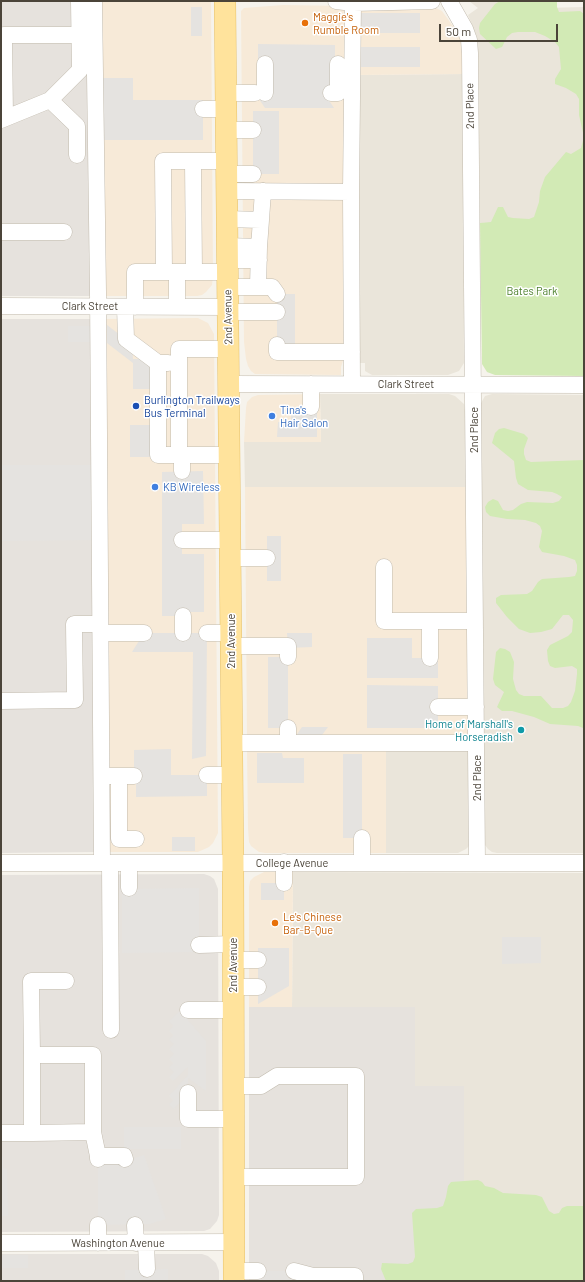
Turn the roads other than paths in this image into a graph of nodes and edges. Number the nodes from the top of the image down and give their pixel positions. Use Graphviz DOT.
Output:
graph roads {
  1 [pos="80,1"];
  2 [pos="94,1"];
  3 [pos="225,1"];
  4 [pos="336,1"];
  5 [pos="432,1"];
  6 [pos="449,1"];
  7 [pos="345,2"];
  8 [pos="80,35"];
  9 [pos="353,52"];
  10 [pos="265,64"];
  11 [pos="331,93"];
  12 [pos="50,100"];
  13 [pos="226,101"];
  14 [pos="203,109"];
  15 [pos="3,119"];
  16 [pos="226,130"];
  17 [pos="253,130"];
  18 [pos="77,155"];
  19 [pos="193,161"];
  20 [pos="253,174"];
  21 [pos="227,175"];
  22 [pos="263,191"];
  23 [pos="351,192"];
  24 [pos="227,219"];
  25 [pos="261,220"];
  26 [pos="1,232"];
  27 [pos="64,232"];
  28 [pos="259,254"];
  29 [pos="170,272"];
  30 [pos="194,272"];
  31 [pos="228,281"];
  32 [pos="258,286"];
  33 [pos="277,294"];
  34 [pos="1,306"];
  35 [pos="98,307"];
  36 [pos="130,307"];
  37 [pos="177,307"];
  38 [pos="277,312"];
  39 [pos="277,345"];
  40 [pos="228,349"];
  41 [pos="352,352"];
  42 [pos="158,363"];
  43 [pos="179,363"];
  44 [pos="229,384"];
  45 [pos="310,384"];
  46 [pos="352,384"];
  47 [pos="473,385"];
  48 [pos="584,385"];
  49 [pos="310,407"];
  50 [pos="181,455"];
  51 [pos="229,455"];
  52 [pos="182,471"];
  53 [pos="182,540"];
  54 [pos="230,549"];
  55 [pos="267,558"];
  56 [pos="384,566"];
  57 [pos="183,616"];
  58 [pos="430,621"];
  59 [pos="475,621"];
  60 [pos="100,628"];
  61 [pos="144,633"];
  62 [pos="183,633"];
  63 [pos="206,633"];
  64 [pos="231,640"];
  65 [pos="288,657"];
  66 [pos="430,658"];
  67 [pos="1,701"];
  68 [pos="438,707"];
  69 [pos="476,707"];
  70 [pos="232,743"];
  71 [pos="476,743"];
  72 [pos="207,775"];
  73 [pos="232,775"];
  74 [pos="102,776"];
  75 [pos="362,838"];
  76 [pos="136,839"];
  77 [pos="233,862"];
  78 [pos="284,862"];
  79 [pos="1,863"];
  80 [pos="106,863"];
  81 [pos="130,863"];
  82 [pos="362,863"];
  83 [pos="477,863"];
  84 [pos="584,863"];
  85 [pos="284,883"];
  86 [pos="130,888"];
  87 [pos="199,945"];
  88 [pos="233,952"];
  89 [pos="258,960"];
  90 [pos="66,981"];
  91 [pos="233,987"];
  92 [pos="258,987"];
  93 [pos="188,1010"];
  94 [pos="233,1010"];
  95 [pos="111,1030"];
  96 [pos="32,1055"];
  97 [pos="234,1086"];
  98 [pos="188,1093"];
  99 [pos="234,1119"];
  100 [pos="93,1132"];
  101 [pos="1,1133"];
  102 [pos="32,1133"];
  103 [pos="125,1159"];
  104 [pos="234,1177"];
  105 [pos="135,1224"];
  106 [pos="98,1225"];
  107 [pos="234,1242"];
  108 [pos="1,1243"];
  109 [pos="98,1243"];
  110 [pos="141,1243"];
  111 [pos="146,1269"];
  112 [pos="258,1271"];
  113 [pos="294,1271"];
  114 [pos="234,1276"];
  115 [pos="355,1281"];
  1 -- 8 [label="street"];
  2 -- 35 [label="street"];
  3 -- 13 [label="main road, 2nd Avenue"];
  4 -- 7 [label="street"];
  5 -- 7 [label="street"];
  6 -- 47 [label="street, 2nd Place"];
  7 -- 9 [label="street"];
  8 -- 12 [label="street"];
  8 -- 15 [label="street"];
  9 -- 11 [label="street"];
  9 -- 23 [label="street"];
  10 -- 13 [label="street"];
  12 -- 15 [label="street"];
  12 -- 18 [label="street"];
  13 -- 14 [label="street"];
  13 -- 16 [label="main road, 2nd Avenue"];
  16 -- 17 [label="street"];
  16 -- 21 [label="main road, 2nd Avenue"];
  19 -- 21 [label="street"];
  19 -- 29 [label="street"];
  19 -- 30 [label="street"];
  20 -- 21 [label="street"];
  21 -- 22 [label="street"];
  21 -- 24 [label="main road, 2nd Avenue"];
  22 -- 23 [label="street"];
  22 -- 25 [label="street"];
  23 -- 41 [label="street"];
  24 -- 25 [label="street"];
  24 -- 31 [label="main road, 2nd Avenue"];
  25 -- 28 [label="street"];
  26 -- 27 [label="street"];
  28 -- 31 [label="street"];
  28 -- 32 [label="street"];
  29 -- 30 [label="street"];
  29 -- 36 [label="street"];
  29 -- 37 [label="street"];
  30 -- 31 [label="street"];
  31 -- 32 [label="street"];
  31 -- 37 [label="street, Clark Street"];
  31 -- 38 [label="street"];
  31 -- 40 [label="main road, 2nd Avenue"];
  32 -- 33 [label="street"];
  34 -- 35 [label="street, Clark Street"];
  35 -- 36 [label="street, Clark Street"];
  35 -- 60 [label="street"];
  36 -- 37 [label="street, Clark Street"];
  36 -- 42 [label="street"];
  39 -- 41 [label="street"];
  40 -- 43 [label="street"];
  40 -- 44 [label="main road, 2nd Avenue"];
  41 -- 46 [label="street"];
  42 -- 43 [label="street"];
  42 -- 50 [label="street"];
  43 -- 50 [label="street"];
  44 -- 45 [label="street, Clark Street"];
  44 -- 51 [label="main road, 2nd Avenue"];
  45 -- 46 [label="street, Clark Street"];
  45 -- 49 [label="street"];
  46 -- 47 [label="street, Clark Street"];
  47 -- 48 [label="street, Clark Street"];
  47 -- 59 [label="street, 2nd Place"];
  50 -- 51 [label="street"];
  50 -- 52 [label="street"];
  51 -- 54 [label="main road, 2nd Avenue"];
  53 -- 54 [label="street"];
  54 -- 55 [label="street"];
  54 -- 64 [label="main road, 2nd Avenue"];
  56 -- 58 [label="street"];
  57 -- 62 [label="street"];
  58 -- 59 [label="street"];
  58 -- 66 [label="street"];
  59 -- 69 [label="street, 2nd Place"];
  60 -- 61 [label="street"];
  60 -- 67 [label="street"];
  60 -- 74 [label="street"];
  63 -- 64 [label="street"];
  64 -- 65 [label="street"];
  64 -- 70 [label="main road, 2nd Avenue"];
  68 -- 69 [label="street"];
  69 -- 71 [label="street, 2nd Place"];
  70 -- 71 [label="street"];
  70 -- 73 [label="main road, 2nd Avenue"];
  71 -- 83 [label="street, 2nd Place"];
  72 -- 73 [label="street"];
  73 -- 77 [label="main road, 2nd Avenue"];
  74 -- 76 [label="street"];
  74 -- 80 [label="street"];
  75 -- 82 [label="street"];
  77 -- 78 [label="street, College Avenue"];
  77 -- 81 [label="street, College Avenue"];
  77 -- 88 [label="main road, 2nd Avenue"];
  78 -- 82 [label="street, College Avenue"];
  78 -- 85 [label="street"];
  79 -- 80 [label="street, College Avenue"];
  80 -- 81 [label="street, College Avenue"];
  80 -- 95 [label="street"];
  81 -- 86 [label="street"];
  82 -- 83 [label="street, College Avenue"];
  83 -- 84 [label="street, College Avenue"];
  87 -- 88 [label="street"];
  88 -- 89 [label="street"];
  88 -- 91 [label="main road, 2nd Avenue"];
  90 -- 96 [label="street"];
  91 -- 92 [label="street"];
  91 -- 94 [label="main road, 2nd Avenue"];
  93 -- 94 [label="street"];
  94 -- 97 [label="main road, 2nd Avenue"];
  96 -- 100 [label="street"];
  96 -- 102 [label="street"];
  97 -- 99 [label="main road, 2nd Avenue"];
  97 -- 104 [label="street"];
  98 -- 99 [label="street"];
  99 -- 104 [label="main road, 2nd Avenue"];
  100 -- 102 [label="street"];
  100 -- 103 [label="street"];
  101 -- 102 [label="street"];
  104 -- 107 [label="main road, 2nd Avenue"];
  105 -- 110 [label="street"];
  106 -- 109 [label="street"];
  107 -- 110 [label="street, Washington Avenue"];
  107 -- 114 [label="main road, 2nd Avenue"];
  108 -- 109 [label="street, Washington Avenue"];
  109 -- 110 [label="street, Washington Avenue"];
  110 -- 111 [label="street"];
  112 -- 114 [label="street"];
  113 -- 115 [label="street"];
}
